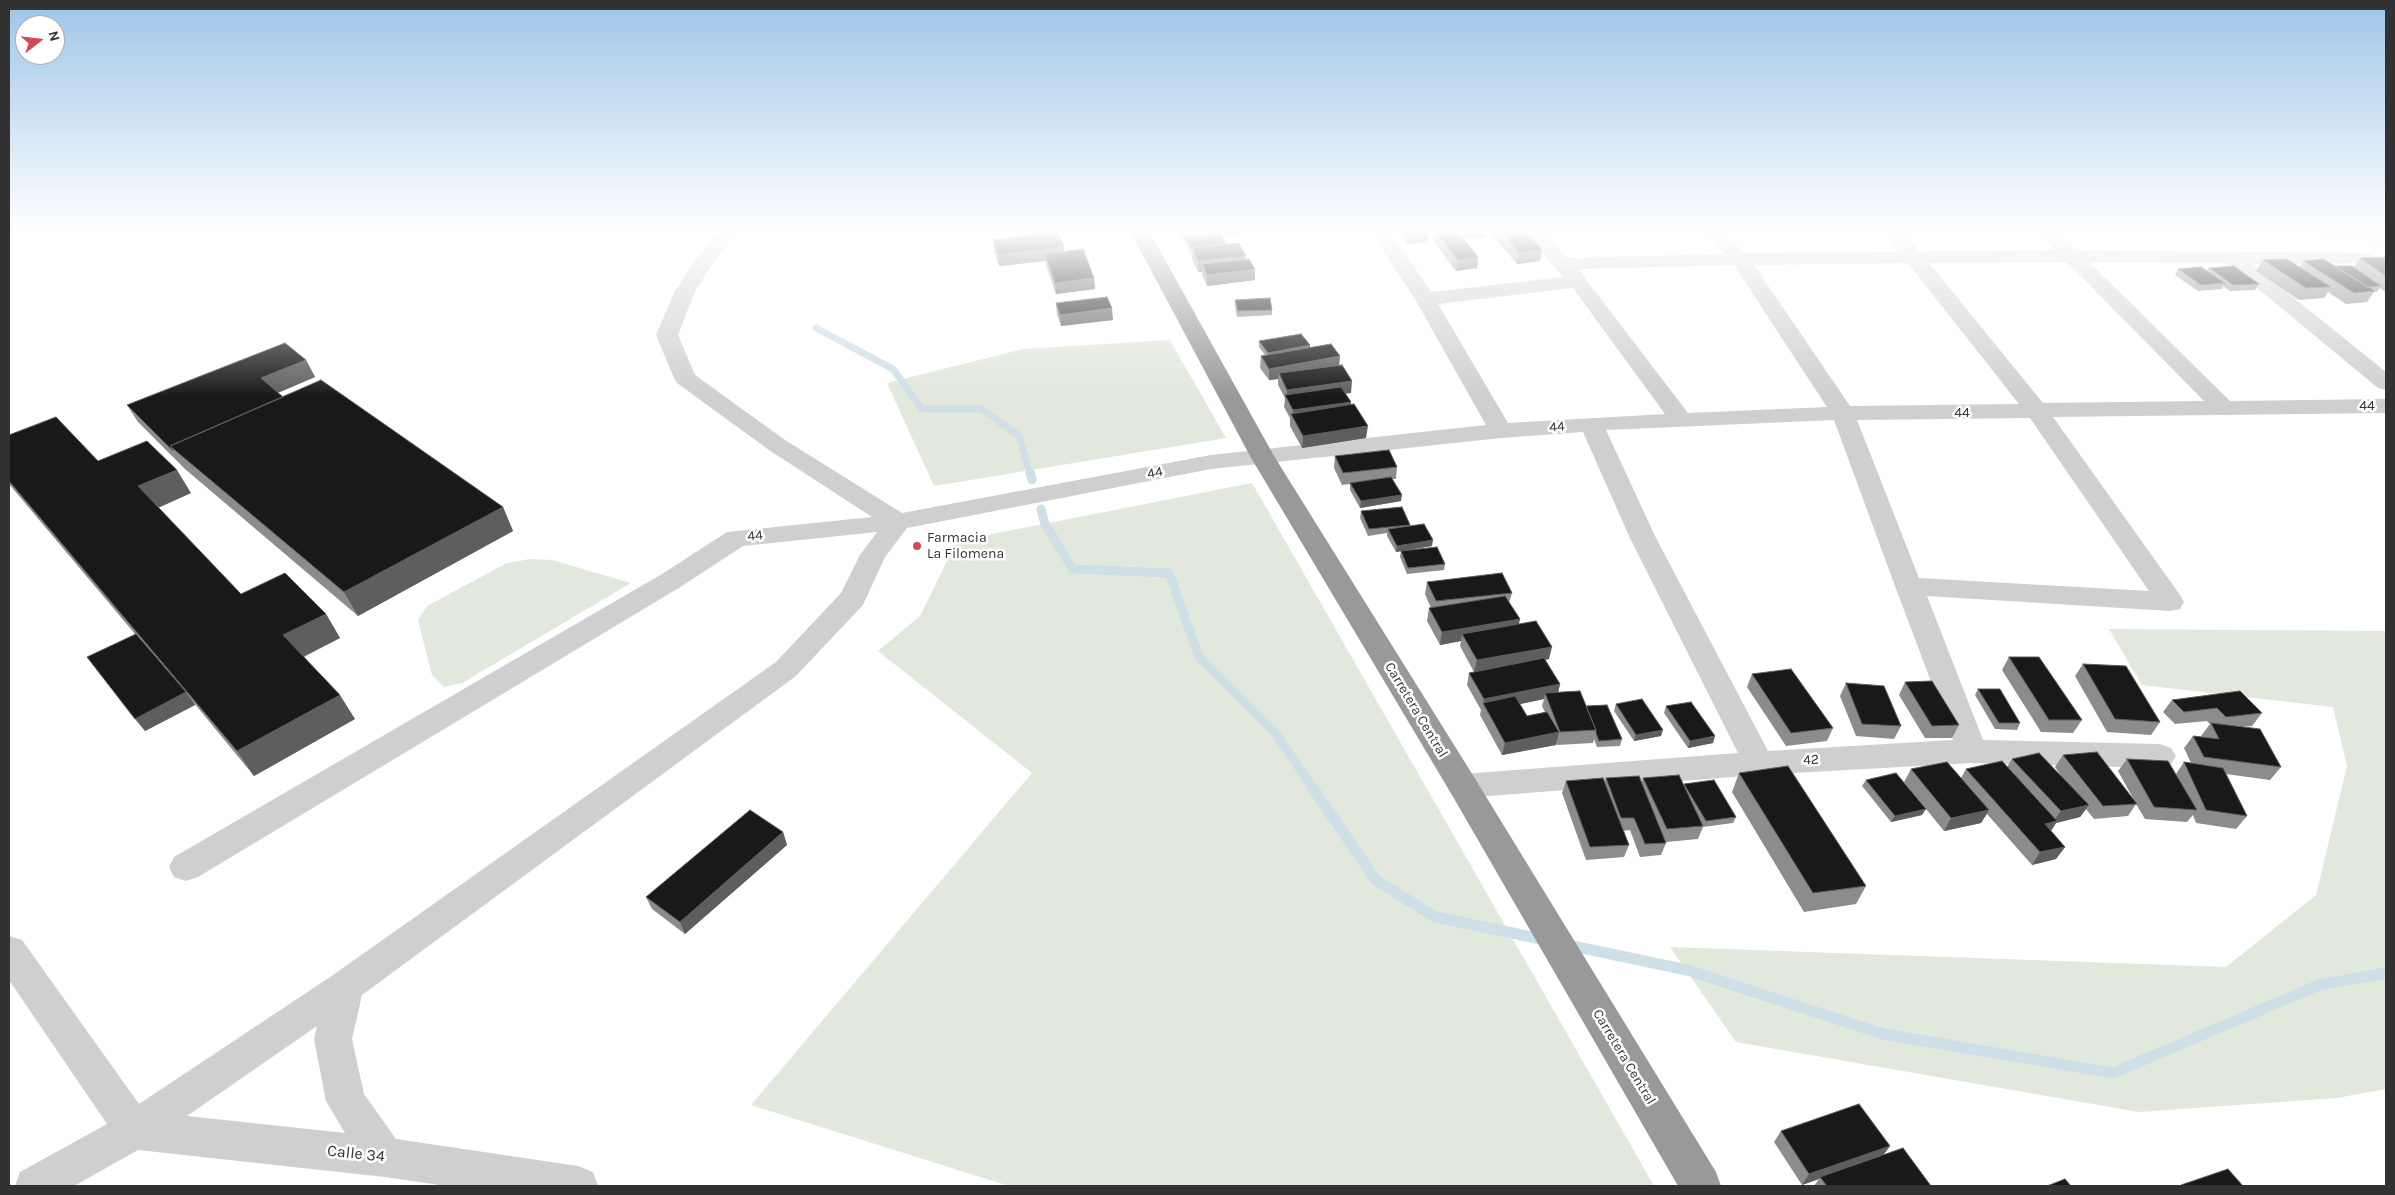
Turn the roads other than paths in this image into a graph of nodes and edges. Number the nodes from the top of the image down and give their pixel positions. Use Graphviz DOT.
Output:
graph roads {
  1 [pos="689,285"];
  2 [pos="1168,285"];
  3 [pos="1415,285"];
  4 [pos="1546,285"];
  5 [pos="1581,285"];
  6 [pos="1757,285"];
  7 [pos="1936,285"];
  8 [pos="2099,285"];
  9 [pos="2266,285"];
  10 [pos="1425,299"];
  11 [pos="2386,382"];
  12 [pos="2386,406"];
  13 [pos="2223,408"];
  14 [pos="2038,412"];
  15 [pos="1843,414"];
  16 [pos="1682,421"];
  17 [pos="1591,424"];
  18 [pos="1501,431"];
  19 [pos="1262,456"];
  20 [pos="898,522"];
  21 [pos="1909,586"];
  22 [pos="1972,751"];
  23 [pos="2160,756"];
  24 [pos="1760,763"];
  25 [pos="1463,786"];
  26 [pos="186,867"];
  27 [pos="9,951"];
  28 [pos="346,986"];
  29 [pos="134,1130"];
  30 [pos="385,1156"];
  31 [pos="566,1185"];
  32 [pos="35,1186"];
  33 [pos="1701,1186"];
  1 -- 20 [label="street"];
  2 -- 19 [label="highway, Carretera Central"];
  3 -- 10 [label="street"];
  4 -- 10 [label="street"];
  5 -- 16 [label="street"];
  6 -- 15 [label="street"];
  7 -- 14 [label="street"];
  8 -- 13 [label="street"];
  9 -- 11 [label="street"];
  10 -- 18 [label="street"];
  12 -- 13 [label="street, 44"];
  13 -- 14 [label="street, 44"];
  14 -- 15 [label="street, 44"];
  14 -- 21 [label="street"];
  15 -- 16 [label="street, 44"];
  15 -- 21 [label="street"];
  16 -- 17 [label="street, 44"];
  17 -- 18 [label="street, 44"];
  17 -- 24 [label="street"];
  18 -- 19 [label="street, 44"];
  19 -- 20 [label="street, 44"];
  19 -- 25 [label="highway, Carretera Central"];
  20 -- 26 [label="street, 44"];
  20 -- 28 [label="street"];
  21 -- 22 [label="street"];
  22 -- 23 [label="street, 42"];
  22 -- 24 [label="street, 42"];
  24 -- 25 [label="street, 42"];
  25 -- 33 [label="highway, Carretera Central"];
  27 -- 29 [label="street"];
  28 -- 29 [label="street"];
  28 -- 30 [label="street"];
  29 -- 30 [label="street, Calle 34"];
  29 -- 32 [label="street"];
  30 -- 31 [label="street, Calle 34"];
}
